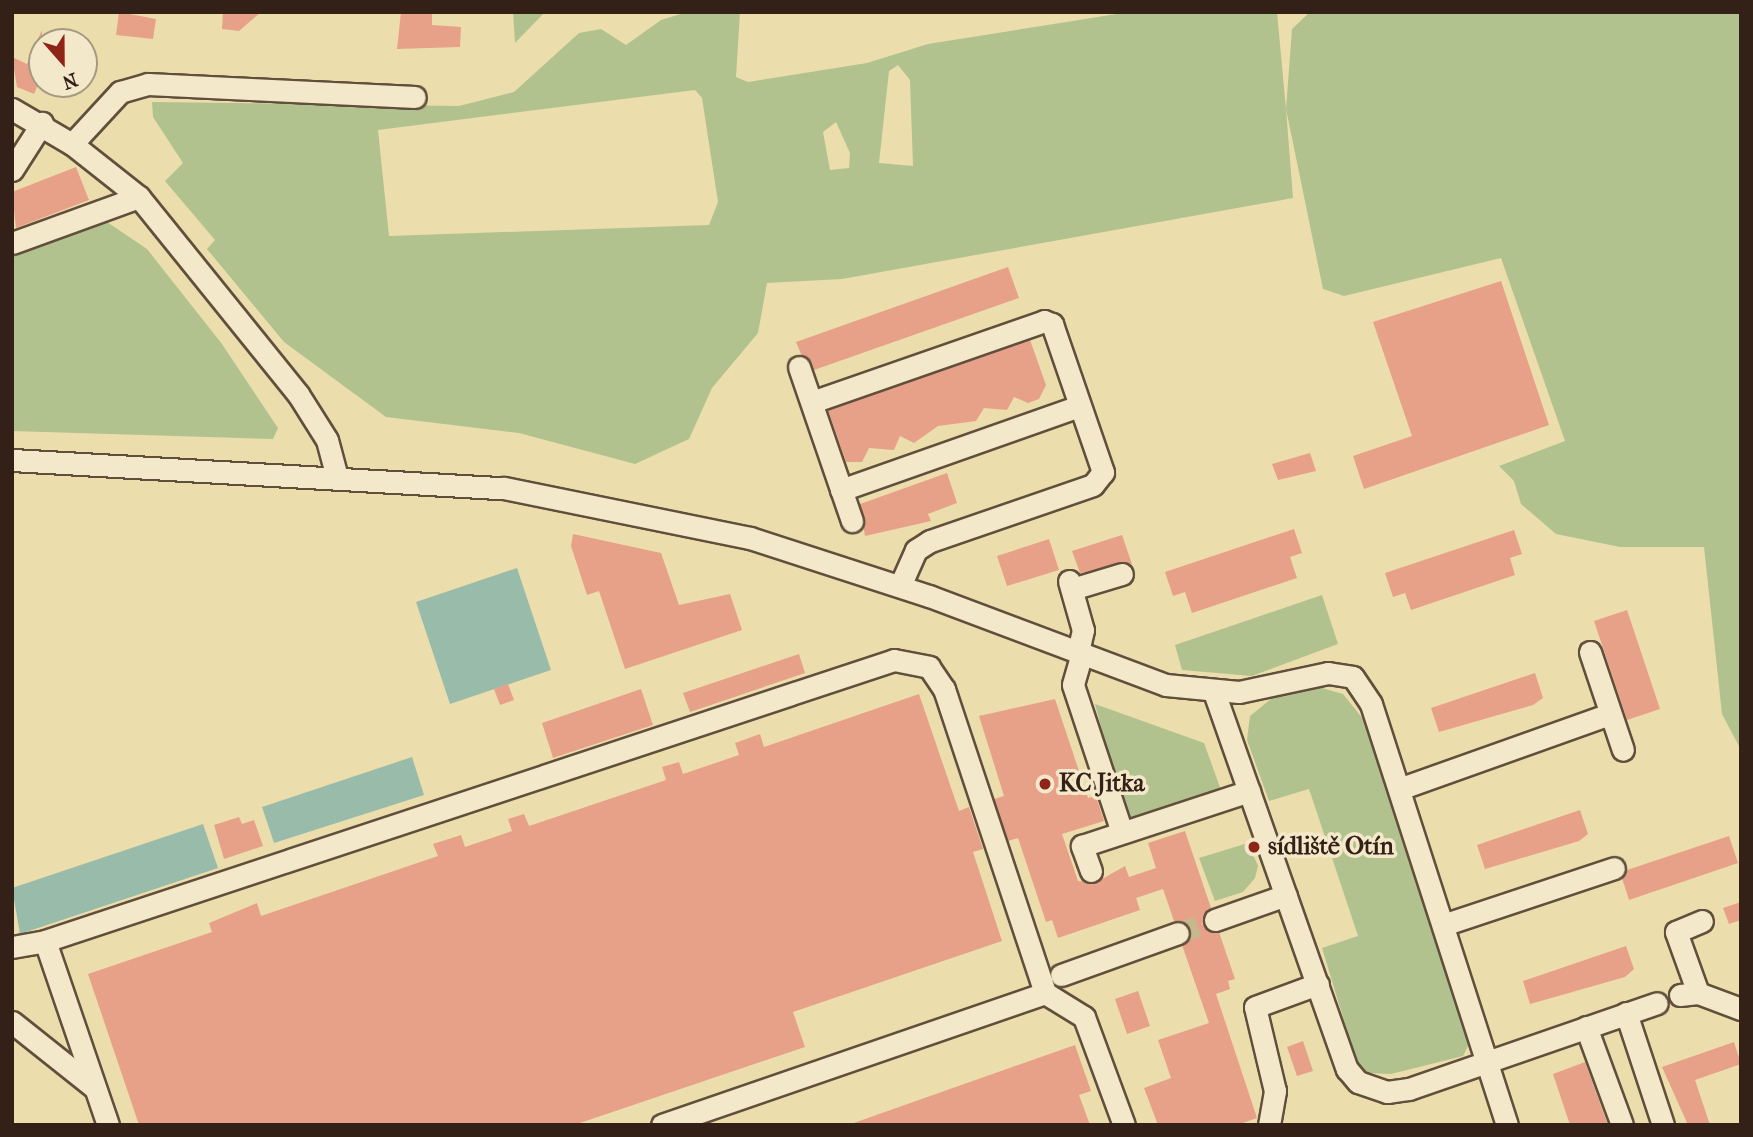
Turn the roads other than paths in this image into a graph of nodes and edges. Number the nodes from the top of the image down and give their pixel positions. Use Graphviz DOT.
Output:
graph roads {
  1 [pos="415,97"];
  2 [pos="12,109"];
  3 [pos="41,123"];
  4 [pos="72,144"];
  5 [pos="12,170"];
  6 [pos="139,197"];
  7 [pos="12,243"];
  8 [pos="799,367"];
  9 [pos="812,402"];
  10 [pos="1080,406"];
  11 [pos="12,460"];
  12 [pos="335,474"];
  13 [pos="841,490"];
  14 [pos="852,521"];
  15 [pos="1122,574"];
  16 [pos="900,586"];
  17 [pos="1080,652"];
  18 [pos="1590,652"];
  19 [pos="1214,692"];
  20 [pos="1611,714"];
  21 [pos="1623,750"];
  22 [pos="1404,786"];
  23 [pos="1250,792"];
  24 [pos="1122,832"];
  25 [pos="1614,868"];
  26 [pos="1091,871"];
  27 [pos="1286,895"];
  28 [pos="1215,920"];
  29 [pos="1702,921"];
  30 [pos="1443,925"];
  31 [pos="1178,933"];
  32 [pos="45,941"];
  33 [pos="12,947"];
  34 [pos="1061,975"];
  35 [pos="1318,984"];
  36 [pos="1045,993"];
  37 [pos="1657,1003"];
  38 [pos="1741,1009"];
  39 [pos="1626,1013"];
  40 [pos="12,1022"];
  41 [pos="1586,1027"];
  42 [pos="1486,1061"];
  43 [pos="96,1089"];
  44 [pos="108,1125"];
  45 [pos="662,1125"];
  46 [pos="1124,1125"];
  47 [pos="1269,1125"];
  48 [pos="1507,1125"];
  49 [pos="1622,1125"];
  50 [pos="1663,1125"];
  1 -- 4 [label="street"];
  2 -- 3 [label="street"];
  3 -- 4 [label="street"];
  3 -- 5 [label="street"];
  4 -- 6 [label="street"];
  6 -- 7 [label="street"];
  6 -- 12 [label="street"];
  8 -- 9 [label="street"];
  9 -- 10 [label="street"];
  9 -- 13 [label="street"];
  10 -- 13 [label="street"];
  10 -- 16 [label="street"];
  11 -- 12 [label="street"];
  12 -- 16 [label="street"];
  13 -- 14 [label="street"];
  15 -- 17 [label="street"];
  16 -- 17 [label="street"];
  17 -- 19 [label="street"];
  17 -- 24 [label="street"];
  18 -- 20 [label="street"];
  19 -- 22 [label="street"];
  19 -- 23 [label="street"];
  20 -- 21 [label="street"];
  20 -- 22 [label="street"];
  22 -- 30 [label="street"];
  23 -- 24 [label="street"];
  23 -- 27 [label="street"];
  24 -- 26 [label="street"];
  25 -- 30 [label="street"];
  27 -- 28 [label="street"];
  27 -- 35 [label="street"];
  29 -- 38 [label="street"];
  30 -- 42 [label="street"];
  31 -- 34 [label="street"];
  32 -- 33 [label="street"];
  32 -- 36 [label="street"];
  32 -- 43 [label="street"];
  35 -- 42 [label="street"];
  35 -- 47 [label="street"];
  36 -- 45 [label="street"];
  36 -- 46 [label="street"];
  37 -- 39 [label="street"];
  39 -- 41 [label="street"];
  39 -- 50 [label="street"];
  40 -- 43 [label="street"];
  41 -- 42 [label="street"];
  41 -- 49 [label="street"];
  42 -- 48 [label="street"];
  43 -- 44 [label="street"];
}
